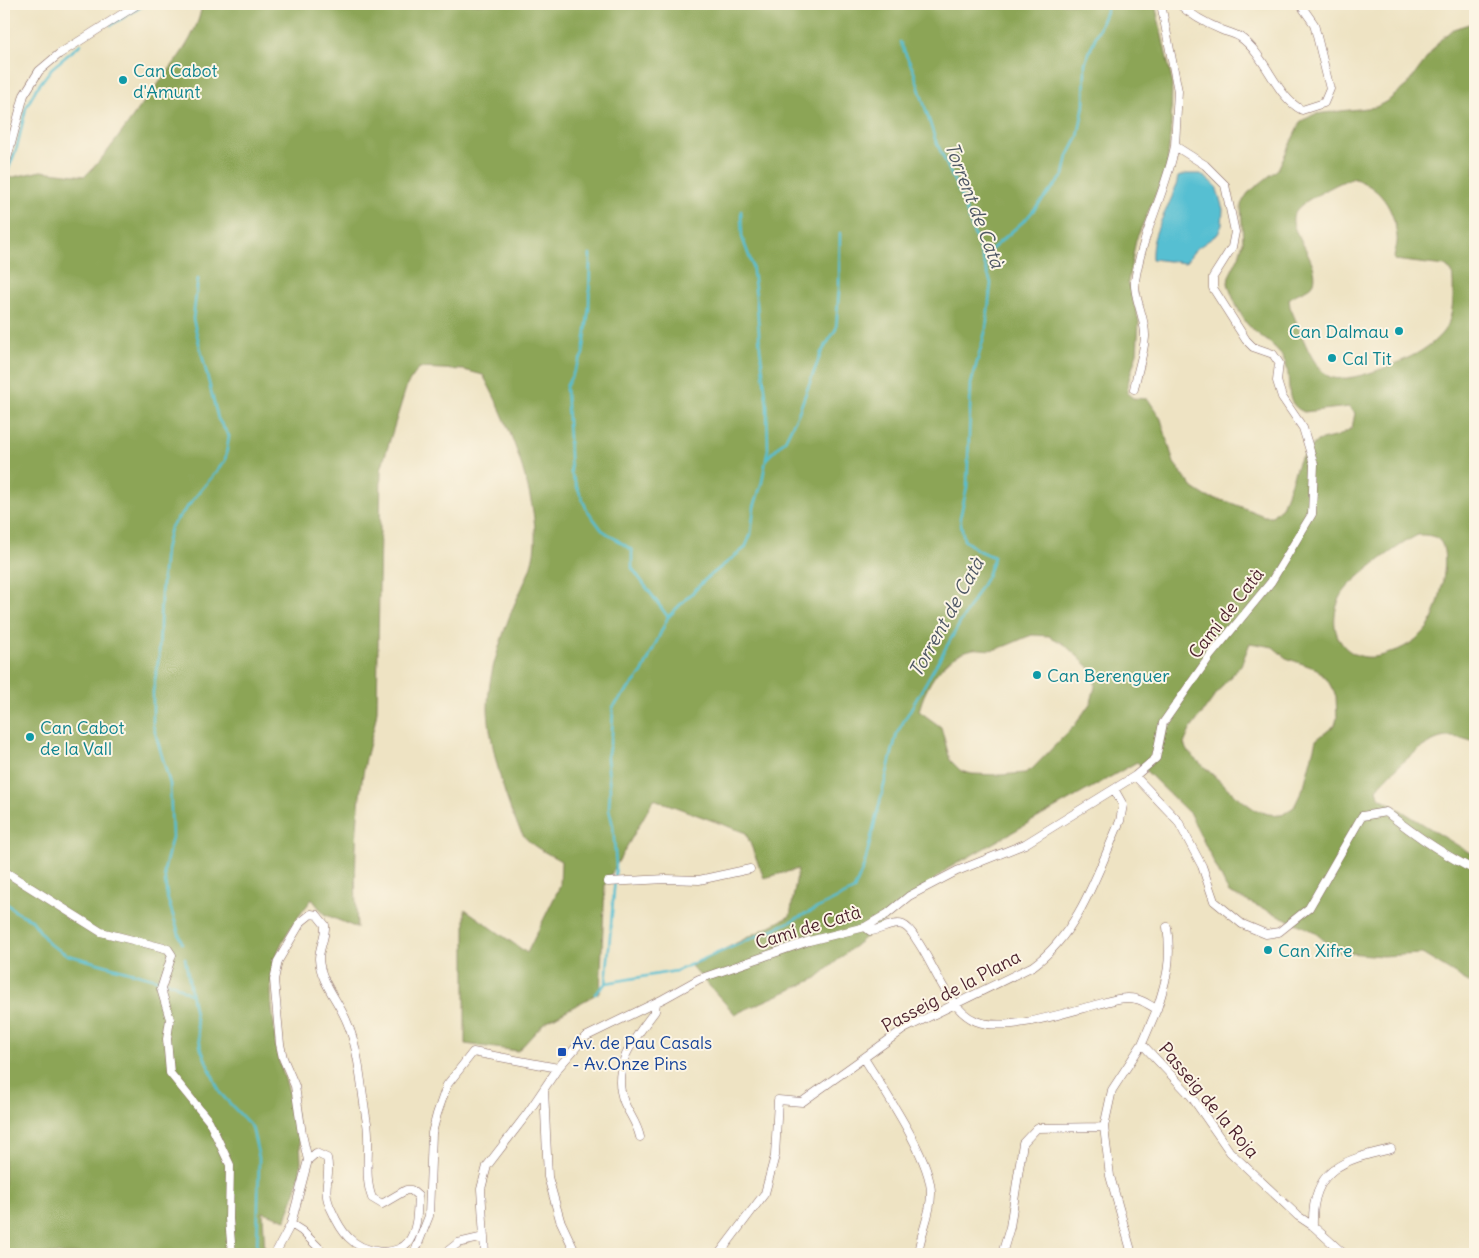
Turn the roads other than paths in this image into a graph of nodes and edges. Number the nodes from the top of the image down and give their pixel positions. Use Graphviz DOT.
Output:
graph roads {
  1 [pos="138,4"];
  2 [pos="1161,4"];
  3 [pos="1179,4"];
  4 [pos="1300,4"];
  5 [pos="1175,146"];
  6 [pos="4,170"];
  7 [pos="1134,389"];
  8 [pos="1135,776"];
  9 [pos="1114,789"];
  10 [pos="750,869"];
  11 [pos="1475,870"];
  12 [pos="4,871"];
  13 [pos="608,882"];
  14 [pos="865,927"];
  15 [pos="1167,927"];
  16 [pos="656,1003"];
  17 [pos="954,1003"];
  18 [pos="1157,1009"];
  19 [pos="1142,1044"];
  20 [pos="864,1058"];
  21 [pos="558,1068"];
  22 [pos="544,1089"];
  23 [pos="1104,1127"];
  24 [pos="640,1137"];
  25 [pos="1391,1149"];
  26 [pos="308,1160"];
  27 [pos="291,1224"];
  28 [pos="1313,1226"];
  29 [pos="484,1237"];
  30 [pos="232,1254"];
  31 [pos="276,1254"];
  32 [pos="325,1254"];
  33 [pos="414,1254"];
  34 [pos="444,1254"];
  35 [pos="485,1254"];
  36 [pos="576,1254"];
  37 [pos="719,1254"];
  38 [pos="918,1254"];
  39 [pos="1002,1254"];
  40 [pos="1132,1254"];
  41 [pos="1344,1254"];
  1 -- 6 [label="street"];
  2 -- 5 [label="street"];
  3 -- 4 [label="street"];
  5 -- 7 [label="street"];
  5 -- 8 [label="street, Camí de Catà"];
  8 -- 9 [label="street, Camí de Catà"];
  8 -- 11 [label="street"];
  9 -- 14 [label="street, Camí de Catà"];
  9 -- 17 [label="street, Passeig de la Plana"];
  10 -- 13 [label="street"];
  12 -- 30 [label="street"];
  14 -- 16 [label="street, Camí de Catà"];
  14 -- 17 [label="street"];
  15 -- 18 [label="street"];
  16 -- 21 [label="street, Camí de Catà"];
  16 -- 24 [label="street"];
  17 -- 18 [label="street"];
  17 -- 20 [label="street, Passeig de la Plana"];
  18 -- 19 [label="street"];
  19 -- 23 [label="street"];
  19 -- 28 [label="street, Passeig de la Roja"];
  20 -- 37 [label="street, Passeig de la Plana"];
  20 -- 38 [label="street"];
  21 -- 22 [label="street"];
  21 -- 33 [label="street"];
  22 -- 29 [label="street"];
  22 -- 36 [label="street"];
  23 -- 39 [label="street"];
  23 -- 40 [label="street"];
  25 -- 28 [label="street"];
  26 -- 26 [label="street"];
  26 -- 27 [label="street"];
  27 -- 31 [label="street"];
  27 -- 32 [label="street"];
  28 -- 41 [label="street, Passeig de la Roja"];
  29 -- 34 [label="street"];
  29 -- 35 [label="street"];
}
